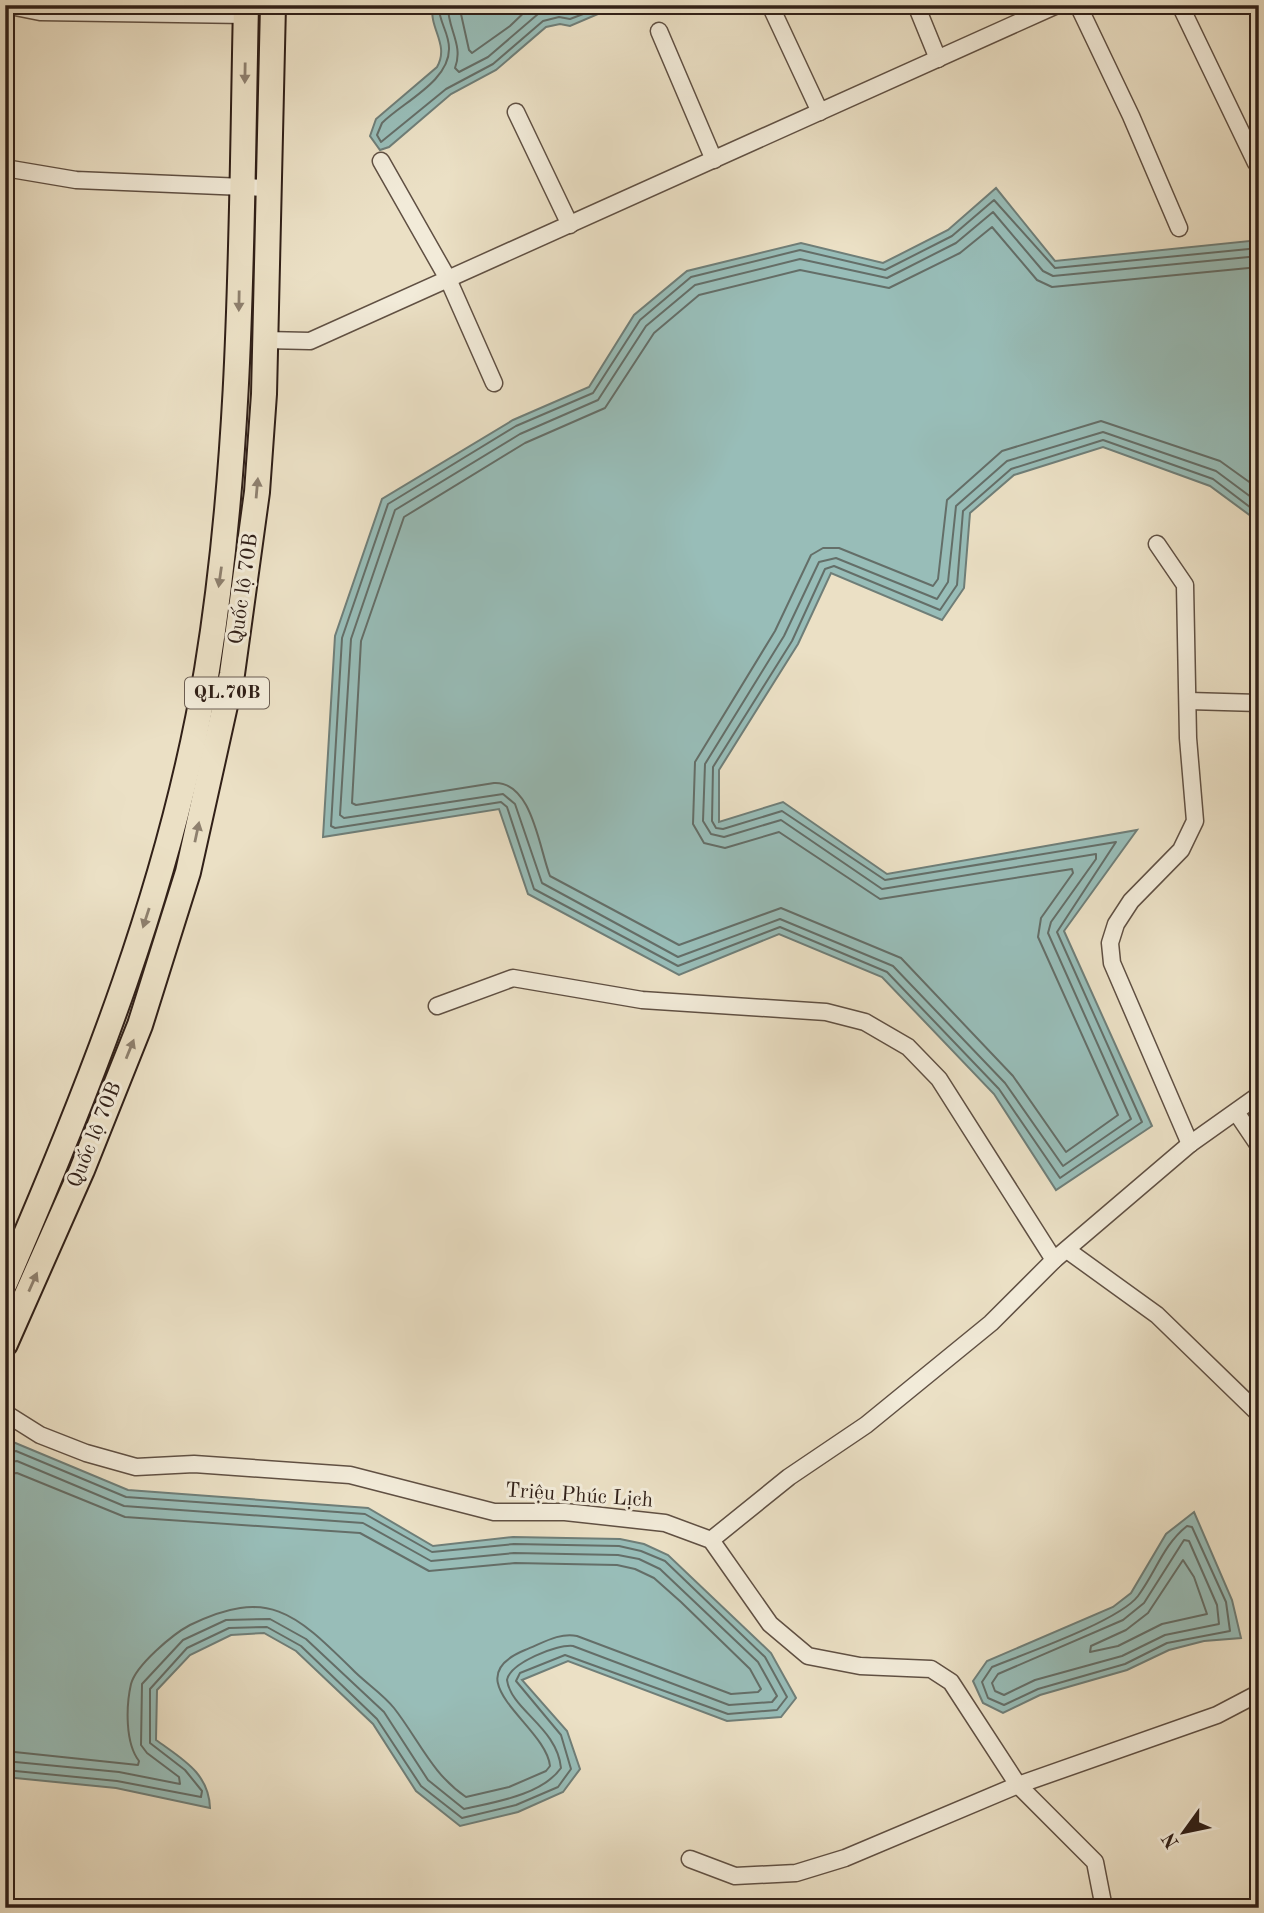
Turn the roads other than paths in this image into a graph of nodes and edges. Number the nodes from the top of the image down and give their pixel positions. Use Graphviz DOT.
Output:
graph roads {
  1 [pos="5,5"];
  2 [pos="273,5"];
  3 [pos="770,5"];
  4 [pos="916,5"];
  5 [pos="1057,5"];
  6 [pos="1078,5"];
  7 [pos="1180,5"];
  8 [pos="246,10"];
  9 [pos="1025,12"];
  10 [pos="659,31"];
  11 [pos="938,59"];
  12 [pos="516,112"];
  13 [pos="820,112"];
  14 [pos="714,159"];
  15 [pos="381,161"];
  16 [pos="1256,163"];
  17 [pos="5,168"];
  18 [pos="242,177"];
  19 [pos="269,178"];
  20 [pos="570,225"];
  21 [pos="1179,228"];
  22 [pos="448,279"];
  23 [pos="265,340"];
  24 [pos="494,383"];
  25 [pos="1157,544"];
  26 [pos="1189,701"];
  27 [pos="1259,702"];
  28 [pos="437,1006"];
  29 [pos="1259,1095"];
  30 [pos="1236,1112"];
  31 [pos="1190,1144"];
  32 [pos="1259,1146"];
  33 [pos="58,1160"];
  34 [pos="82,1170"];
  35 [pos="1060,1255"];
  36 [pos="5,1283"];
  37 [pos="5,1344"];
  38 [pos="5,1413"];
  39 [pos="1259,1414"];
  40 [pos="711,1540"];
  41 [pos="1259,1693"];
  42 [pos="1018,1785"];
  43 [pos="690,1859"];
  44 [pos="1104,1908"];
  1 -- 8 [label="street"];
  2 -- 19 [label="main road, Quốc lộ 70B / QL.70B"];
  3 -- 13 [label="street"];
  4 -- 11 [label="street"];
  5 -- 9 [label="street"];
  6 -- 21 [label="street"];
  7 -- 16 [label="street"];
  8 -- 18 [label="main road, Quốc lộ 70B / QL.70B, one-way"];
  9 -- 11 [label="street"];
  10 -- 14 [label="street"];
  11 -- 13 [label="street"];
  12 -- 20 [label="street"];
  13 -- 14 [label="street"];
  14 -- 20 [label="street"];
  15 -- 22 [label="street"];
  17 -- 18 [label="street"];
  18 -- 19 [label="main road"];
  18 -- 33 [label="main road, Quốc lộ 70B / QL.70B, one-way"];
  19 -- 23 [label="main road, Quốc lộ 70B / QL.70B"];
  20 -- 22 [label="street"];
  22 -- 23 [label="street"];
  22 -- 24 [label="street"];
  34 -- 23 [label="main road, Quốc lộ 70B / QL.70B, one-way"];
  25 -- 26 [label="street"];
  26 -- 27 [label="street"];
  26 -- 31 [label="street"];
  28 -- 35 [label="street"];
  29 -- 30 [label="street"];
  30 -- 31 [label="street"];
  30 -- 32 [label="street"];
  31 -- 35 [label="street"];
  33 -- 34 [label="main road"];
  33 -- 36 [label="main road, Quốc lộ 70B / QL.70B"];
  37 -- 34 [label="main road, Quốc lộ 70B / QL.70B, one-way"];
  35 -- 39 [label="street"];
  35 -- 40 [label="street"];
  38 -- 40 [label="street, Triệu Phúc Lịch"];
  40 -- 42 [label="street"];
  41 -- 42 [label="street"];
  42 -- 43 [label="street"];
  42 -- 44 [label="street"];
}
